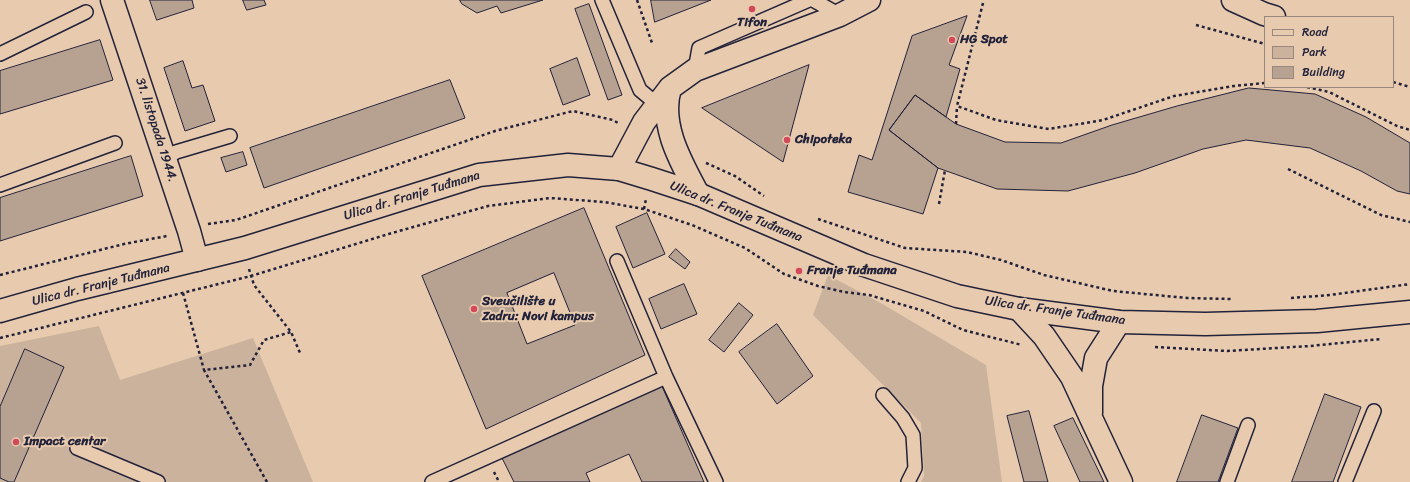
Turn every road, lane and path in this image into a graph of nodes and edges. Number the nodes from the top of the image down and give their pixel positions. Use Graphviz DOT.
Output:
graph roads {
  1 [pos="112,0"];
  2 [pos="602,0"];
  3 [pos="637,0"];
  4 [pos="810,0"];
  5 [pos="813,0"];
  6 [pos="869,0"];
  7 [pos="1233,0"];
  8 [pos="983,4"];
  9 [pos="86,12"];
  10 [pos="840,15"];
  11 [pos="1272,16"];
  12 [pos="1196,25"];
  13 [pos="652,43"];
  14 [pos="1264,44"];
  15 [pos="0,54"];
  16 [pos="695,70"];
  17 [pos="1394,82"];
  18 [pos="1264,83"];
  19 [pos="1410,87"];
  20 [pos="1311,88"];
  21 [pos="664,96"];
  22 [pos="957,106"];
  23 [pos="613,120"];
  24 [pos="956,124"];
  25 [pos="1410,130"];
  26 [pos="230,136"];
  27 [pos="115,143"];
  28 [pos="166,159"];
  29 [pos="704,162"];
  30 [pos="619,169"];
  31 [pos="1288,169"];
  32 [pos="945,170"];
  33 [pos="0,185"];
  34 [pos="698,194"];
  35 [pos="766,198"];
  36 [pos="939,204"];
  37 [pos="816,219"];
  38 [pos="212,222"];
  39 [pos="1410,222"];
  40 [pos="164,236"];
  41 [pos="196,260"];
  42 [pos="617,261"];
  43 [pos="0,275"];
  44 [pos="251,276"];
  45 [pos="1410,284"];
  46 [pos="183,293"];
  47 [pos="1286,298"];
  48 [pos="1234,300"];
  49 [pos="1019,309"];
  50 [pos="0,311"];
  51 [pos="1410,312"];
  52 [pos="1119,322"];
  53 [pos="291,332"];
  54 [pos="0,338"];
  55 [pos="1029,347"];
  56 [pos="300,353"];
  57 [pos="204,370"];
  58 [pos="666,377"];
  59 [pos="883,395"];
  60 [pos="1374,411"];
  61 [pos="1090,418"];
  62 [pos="1248,425"];
  63 [pos="77,448"];
  64 [pos="158,482"];
  65 [pos="267,482"];
  66 [pos="432,482"];
  67 [pos="716,482"];
  68 [pos="908,482"];
  69 [pos="1121,482"];
  70 [pos="1227,482"];
  71 [pos="1345,482"];
  1 -- 28 [label="main road, 31. listopada 1944."];
  2 -- 21 [label="lane"];
  3 -- 13 [label="path"];
  4 -- 16 [label="lane"];
  5 -- 10 [label="lane"];
  6 -- 10 [label="main road"];
  7 -- 11 [label="main road"];
  8 -- 22 [label="path"];
  9 -- 15 [label="lane"];
  10 -- 16 [label="main road"];
  12 -- 14 [label="path"];
  16 -- 21 [label="main road"];
  17 -- 19 [label="path"];
  18 -- 22 [label="path"];
  20 -- 25 [label="path"];
  21 -- 30 [label="main road"];
  21 -- 34 [label="main road"];
  22 -- 24 [label="path"];
  23 -- 38 [label="path"];
  26 -- 28 [label="lane"];
  27 -- 33 [label="lane"];
  28 -- 41 [label="main road, 31. listopada 1944."];
  29 -- 35 [label="path"];
  30 -- 34 [label="main road, Ulica dr. Franje Tuđmana"];
  30 -- 41 [label="main road, Ulica dr. Franje Tuđmana"];
  31 -- 39 [label="path"];
  32 -- 36 [label="path"];
  34 -- 49 [label="main road, Ulica dr. Franje Tuđmana"];
  37 -- 48 [label="path"];
  40 -- 43 [label="path"];
  41 -- 50 [label="main road, Ulica dr. Franje Tuđmana"];
  42 -- 58 [label="lane"];
  44 -- 46 [label="path"];
  44 -- 53 [label="path"];
  44 -- 55 [label="path"];
  45 -- 47 [label="path"];
  46 -- 54 [label="path"];
  46 -- 57 [label="path"];
  49 -- 52 [label="main road, Ulica dr. Franje Tuđmana"];
  49 -- 61 [label="main road"];
  51 -- 52 [label="main road, Ulica dr. Franje Tuđmana"];
  52 -- 61 [label="main road"];
  53 -- 56 [label="path"];
  53 -- 57 [label="path"];
  57 -- 65 [label="path"];
  58 -- 66 [label="lane"];
  58 -- 67 [label="lane"];
  59 -- 68 [label="lane"];
  60 -- 71 [label="lane"];
  61 -- 69 [label="main road"];
  62 -- 70 [label="lane"];
  63 -- 64 [label="lane"];
}
